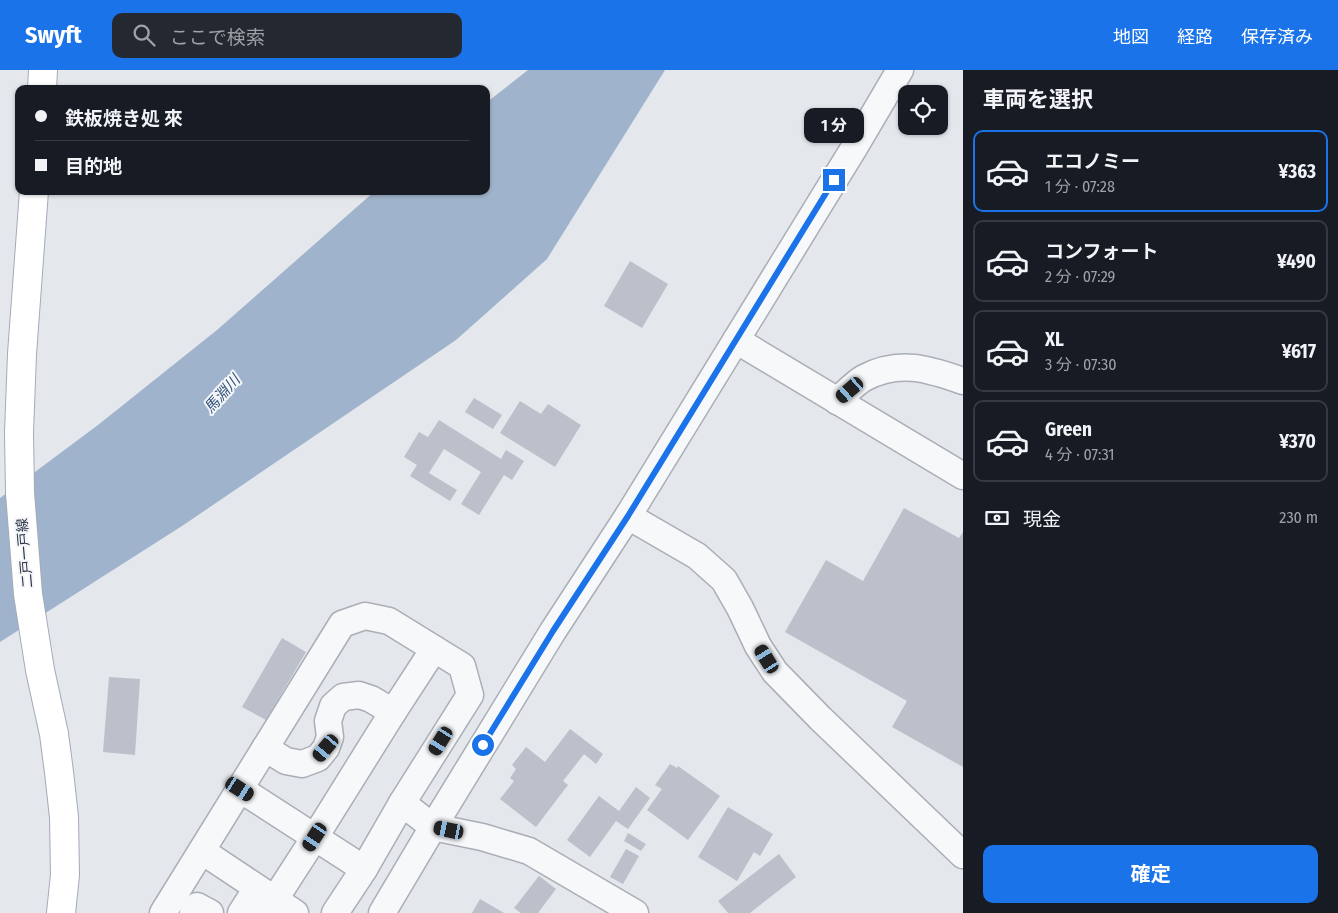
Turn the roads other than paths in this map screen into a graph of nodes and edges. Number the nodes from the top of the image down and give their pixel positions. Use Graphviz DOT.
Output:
graph roads {
  1 [pos="43,70"];
  2 [pos="900,70"];
  3 [pos="42,85"];
  4 [pos="34,195"];
  5 [pos="736,340"];
  6 [pos="963,381"];
  7 [pos="837,401"];
  8 [pos="963,476"];
  9 [pos="628,516"];
  10 [pos="434,649"];
  11 [pos="393,712"];
  12 [pos="265,748"];
  13 [pos="240,789"];
  14 [pos="402,803"];
  15 [pos="433,827"];
  16 [pos="315,837"];
  17 [pos="202,851"];
  18 [pos="963,855"];
  19 [pos="364,869"];
  20 [pos="273,903"];
  21 [pos="61,913"];
  22 [pos="163,913"];
  23 [pos="192,913"];
  24 [pos="210,913"];
  25 [pos="241,913"];
  26 [pos="335,913"];
  27 [pos="382,913"];
  28 [pos="635,913"];
  1 -- 3 [label="main road"];
  2 -- 5 [label="street"];
  4 -- 21 [label="main road, 二戸一戸線"];
  5 -- 7 [label="street"];
  5 -- 9 [label="street"];
  6 -- 7 [label="street"];
  7 -- 8 [label="street"];
  9 -- 15 [label="street"];
  9 -- 18 [label="street"];
  10 -- 11 [label="street"];
  10 -- 12 [label="street"];
  10 -- 14 [label="street"];
  11 -- 12 [label="street"];
  11 -- 16 [label="street"];
  12 -- 13 [label="street"];
  13 -- 16 [label="street"];
  13 -- 17 [label="street"];
  14 -- 15 [label="street"];
  14 -- 19 [label="street"];
  15 -- 27 [label="street"];
  15 -- 28 [label="street"];
  16 -- 19 [label="street"];
  16 -- 20 [label="street"];
  17 -- 20 [label="street"];
  17 -- 22 [label="street"];
  19 -- 26 [label="street"];
  20 -- 25 [label="street"];
  23 -- 24 [label="street"];
}
